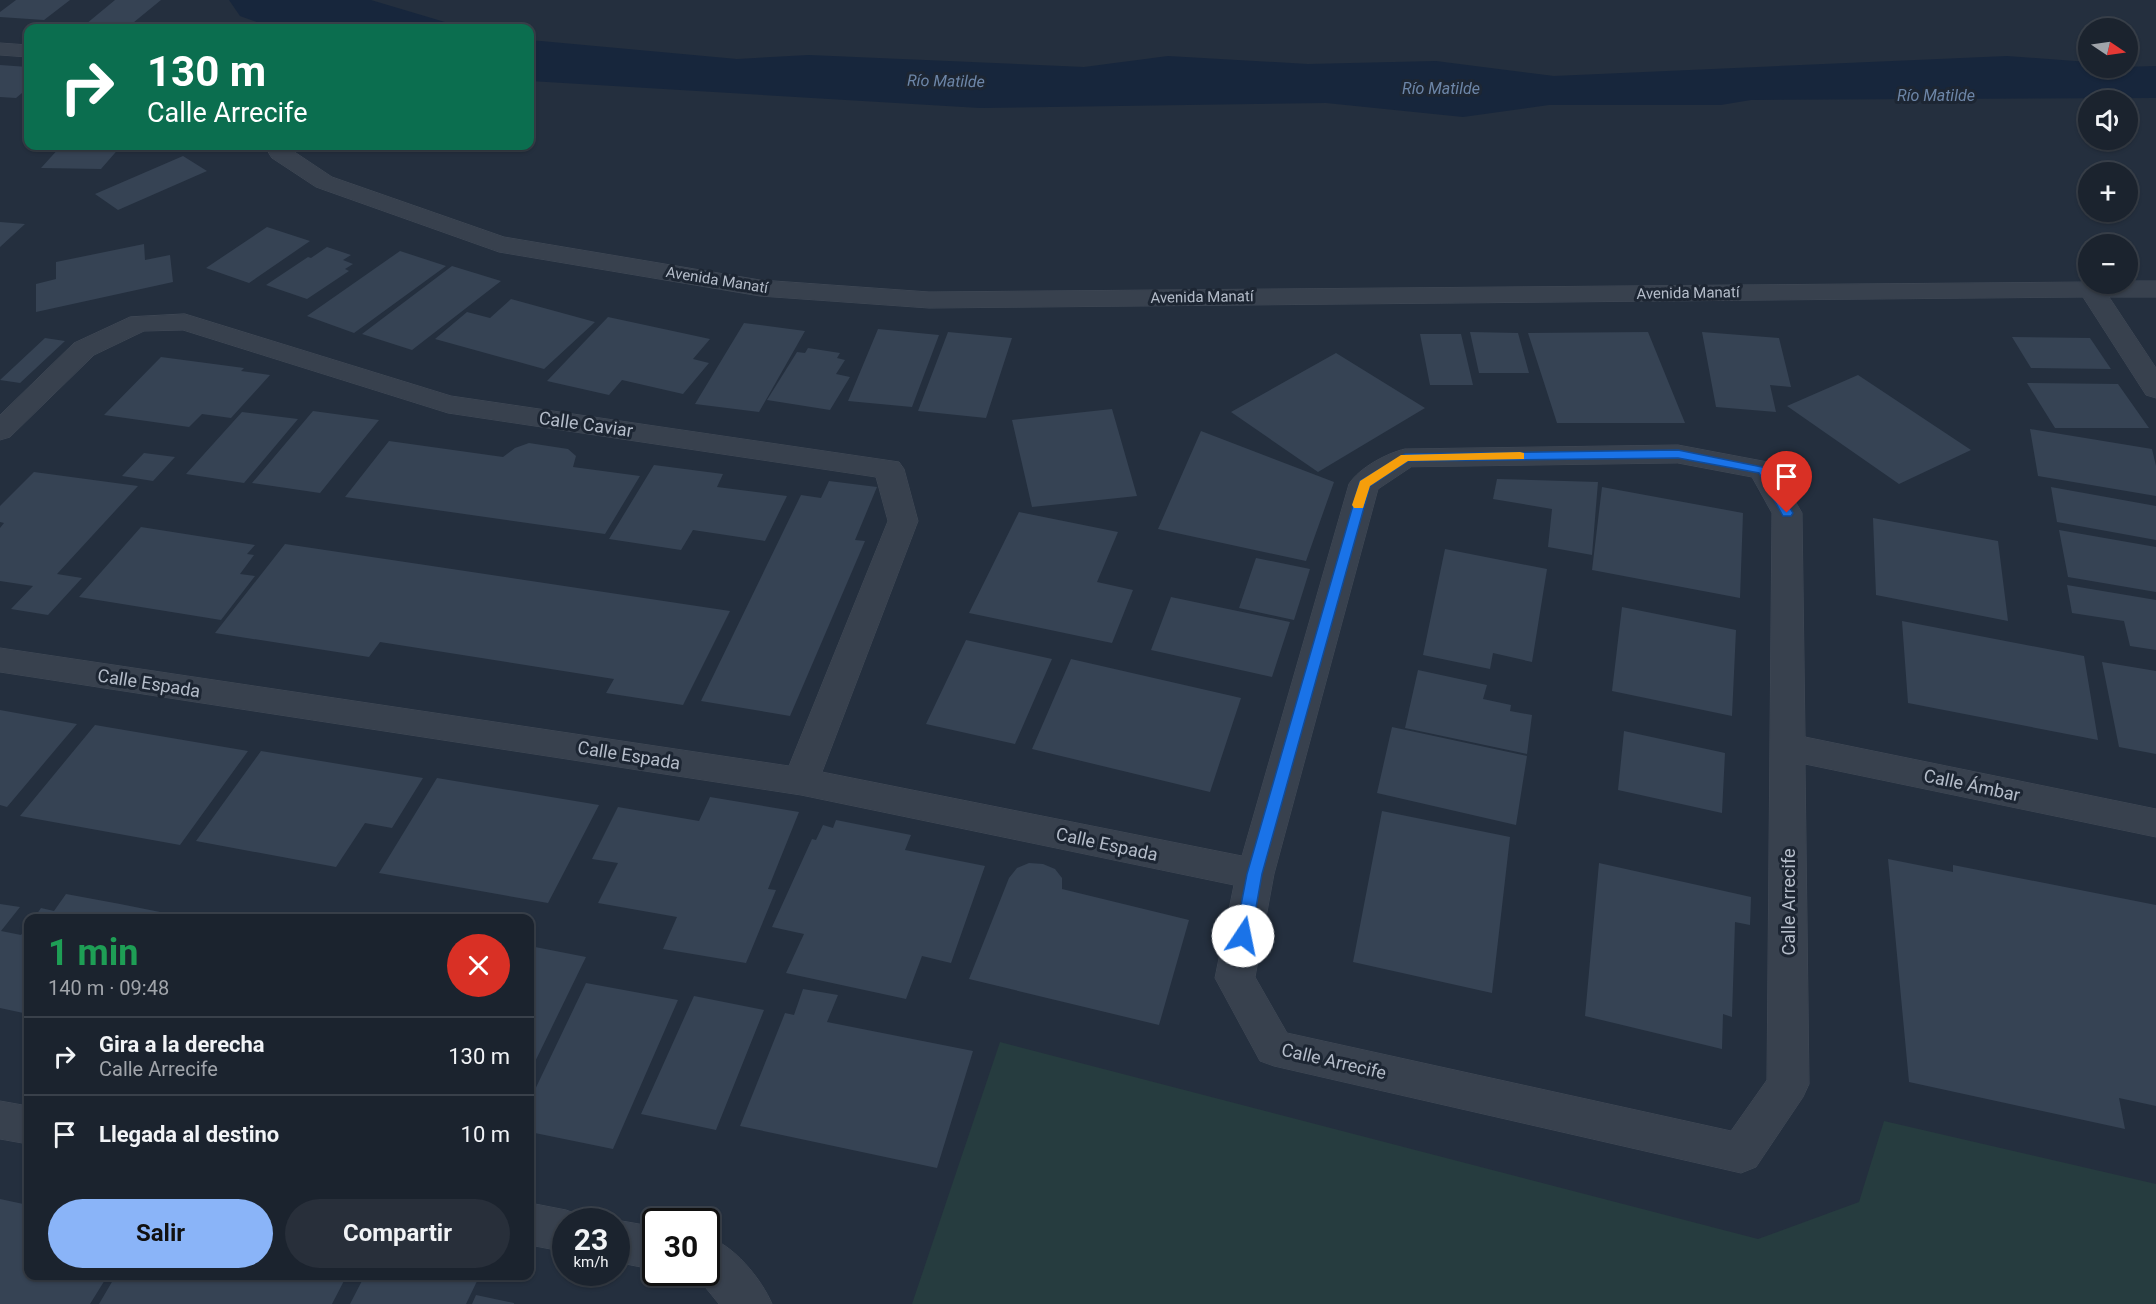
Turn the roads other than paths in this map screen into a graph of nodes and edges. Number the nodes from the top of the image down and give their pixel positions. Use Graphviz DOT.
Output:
graph roads {
  1 [pos="0,49"];
  2 [pos="24,51"];
  3 [pos="279,150"];
  4 [pos="2078,289"];
  5 [pos="2138,289"];
  6 [pos="2156,289"];
  7 [pos="2094,294"];
  8 [pos="2156,389"];
  9 [pos="0,431"];
  10 [pos="0,660"];
  11 [pos="1787,747"];
  12 [pos="801,781"];
  13 [pos="2156,823"];
  14 [pos="1255,874"];
  15 [pos="0,1120"];
  16 [pos="24,1124"];
  17 [pos="534,1225"];
  18 [pos="552,1228"];
  19 [pos="720,1270"];
  20 [pos="749,1304"];
  1 -- 2 [label="street"];
  3 -- 4 [label="street, Avenida Manatí"];
  5 -- 6 [label="street, Avenida Manatí"];
  7 -- 8 [label="street"];
  9 -- 12 [label="street, Calle Caviar"];
  10 -- 12 [label="street, Calle Espada"];
  11 -- 13 [label="street, Calle Ámbar"];
  11 -- 14 [label="street, Calle Arrecife"];
  11 -- 14 [label="street, Calle Arrecife"];
  12 -- 14 [label="street, Calle Espada"];
  15 -- 16 [label="street"];
  17 -- 18 [label="street"];
  19 -- 20 [label="street"];
}
